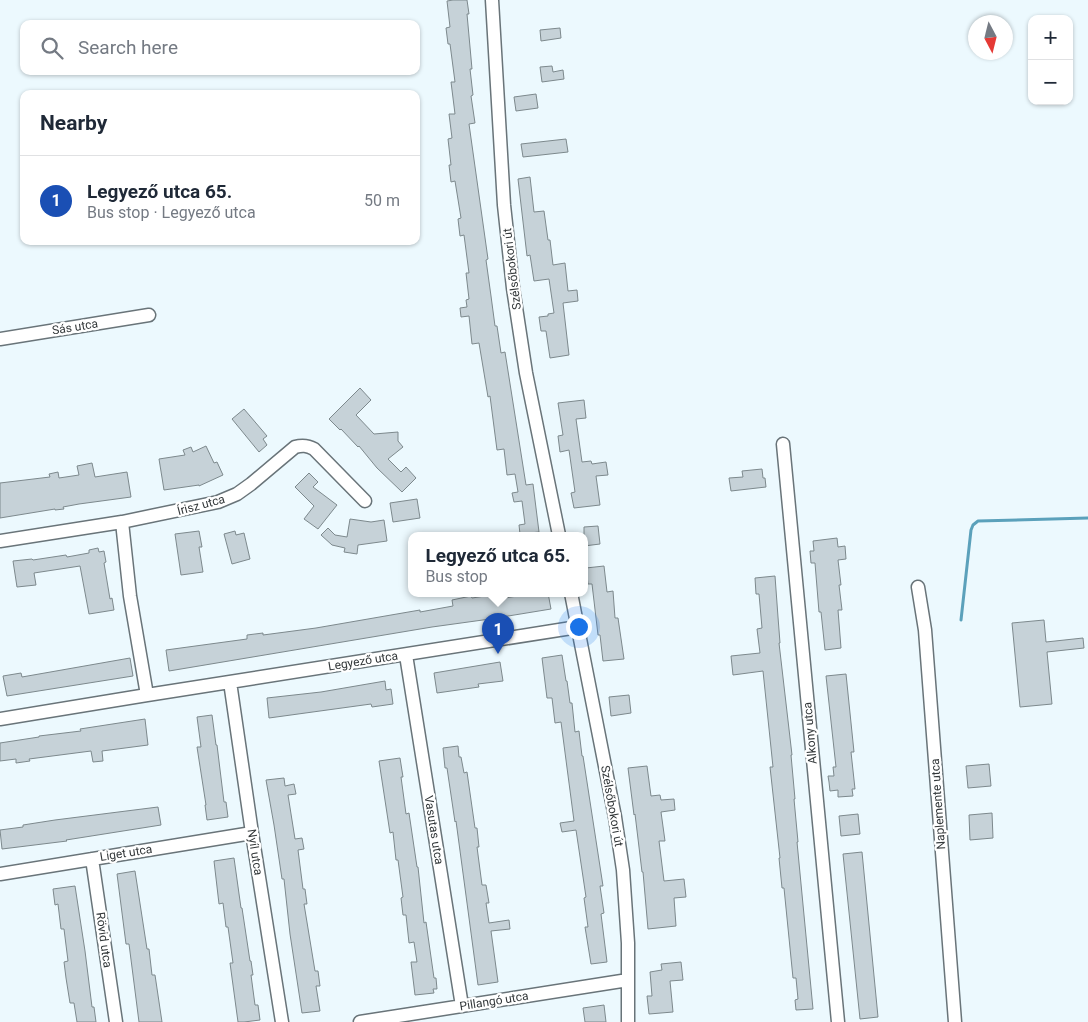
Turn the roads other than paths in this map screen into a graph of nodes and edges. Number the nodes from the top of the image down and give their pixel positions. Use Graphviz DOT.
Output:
graph roads {
  1 [pos="492,0"];
  2 [pos="149,315"];
  3 [pos="0,339"];
  4 [pos="783,444"];
  5 [pos="365,501"];
  6 [pos="122,522"];
  7 [pos="558,532"];
  8 [pos="0,541"];
  9 [pos="918,587"];
  10 [pos="572,597"];
  11 [pos="578,627"];
  12 [pos="406,655"];
  13 [pos="230,682"];
  14 [pos="147,695"];
  15 [pos="0,719"];
  16 [pos="252,833"];
  17 [pos="92,859"];
  18 [pos="0,874"];
  19 [pos="628,980"];
  20 [pos="462,1006"];
  21 [pos="116,1022"];
  22 [pos="282,1022"];
  23 [pos="360,1022"];
  24 [pos="628,1022"];
  25 [pos="838,1022"];
  26 [pos="955,1022"];
  1 -- 7 [label="street, Szélsőbokori út"];
  2 -- 3 [label="street, Sás utca"];
  4 -- 25 [label="street, Alkony utca"];
  5 -- 6 [label="street, Írisz utca"];
  6 -- 8 [label="street, Írisz utca"];
  6 -- 14 [label="street"];
  9 -- 26 [label="street, Naplemente utca"];
  10 -- 11 [label="street, Szélsőbokori út"];
  11 -- 12 [label="street, Legyező utca"];
  11 -- 19 [label="street, Szélsőbokori út"];
  12 -- 13 [label="street, Legyező utca"];
  12 -- 20 [label="street, Vasutas utca"];
  13 -- 14 [label="street, Legyező utca"];
  13 -- 16 [label="street, Nyíl utca"];
  14 -- 15 [label="street, Legyező utca"];
  16 -- 17 [label="street, Liget utca"];
  16 -- 22 [label="street, Nyíl utca"];
  17 -- 18 [label="street, Liget utca"];
  17 -- 21 [label="street, Rövid utca"];
  19 -- 20 [label="street, Pillangó utca"];
  19 -- 24 [label="street, Szélsőbokori út"];
  20 -- 23 [label="street, Pillangó utca"];
}
